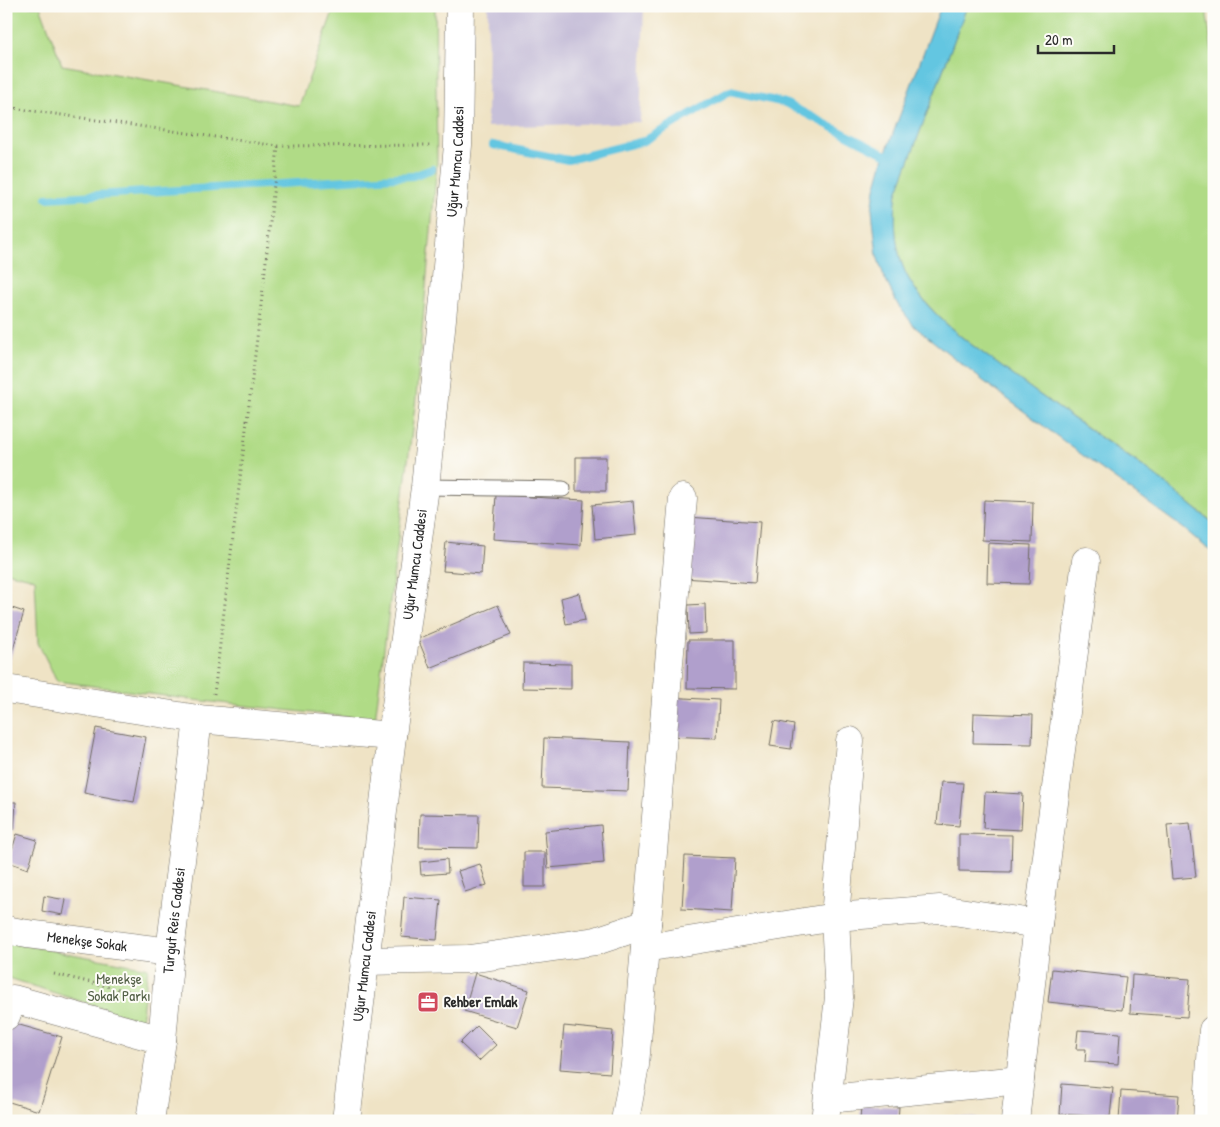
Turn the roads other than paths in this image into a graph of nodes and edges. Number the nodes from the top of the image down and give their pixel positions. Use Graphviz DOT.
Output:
graph roads {
  1 [pos="460,6"];
  2 [pos="425,487"];
  3 [pos="563,489"];
  4 [pos="683,498"];
  5 [pos="1086,561"];
  6 [pos="6,689"];
  7 [pos="198,719"];
  8 [pos="392,736"];
  9 [pos="850,741"];
  10 [pos="835,917"];
  11 [pos="1038,924"];
  12 [pos="6,930"];
  13 [pos="646,936"];
  14 [pos="170,952"];
  15 [pos="364,961"];
  16 [pos="6,1016"];
  17 [pos="1213,1030"];
  18 [pos="162,1040"];
  19 [pos="1020,1080"];
  20 [pos="826,1110"];
  21 [pos="150,1121"];
  22 [pos="346,1121"];
  23 [pos="625,1121"];
  24 [pos="1015,1121"];
  25 [pos="1207,1121"];
  1 -- 2 [label="street, Uğur Mumcu Caddesi"];
  2 -- 3 [label="lane"];
  2 -- 8 [label="street, Uğur Mumcu Caddesi"];
  4 -- 13 [label="street"];
  5 -- 11 [label="street"];
  6 -- 7 [label="street"];
  7 -- 8 [label="street"];
  7 -- 14 [label="street, Turgut Reis Caddesi"];
  8 -- 15 [label="street, Uğur Mumcu Caddesi"];
  9 -- 10 [label="street"];
  10 -- 11 [label="street"];
  10 -- 13 [label="street"];
  10 -- 20 [label="street"];
  11 -- 19 [label="street"];
  12 -- 14 [label="street, Menekşe Sokak"];
  13 -- 15 [label="street"];
  13 -- 23 [label="street"];
  14 -- 18 [label="street, Turgut Reis Caddesi"];
  15 -- 22 [label="street, Uğur Mumcu Caddesi"];
  16 -- 18 [label="street"];
  17 -- 25 [label="street"];
  18 -- 21 [label="street, Turgut Reis Caddesi"];
  19 -- 20 [label="street"];
  19 -- 24 [label="street"];
}
